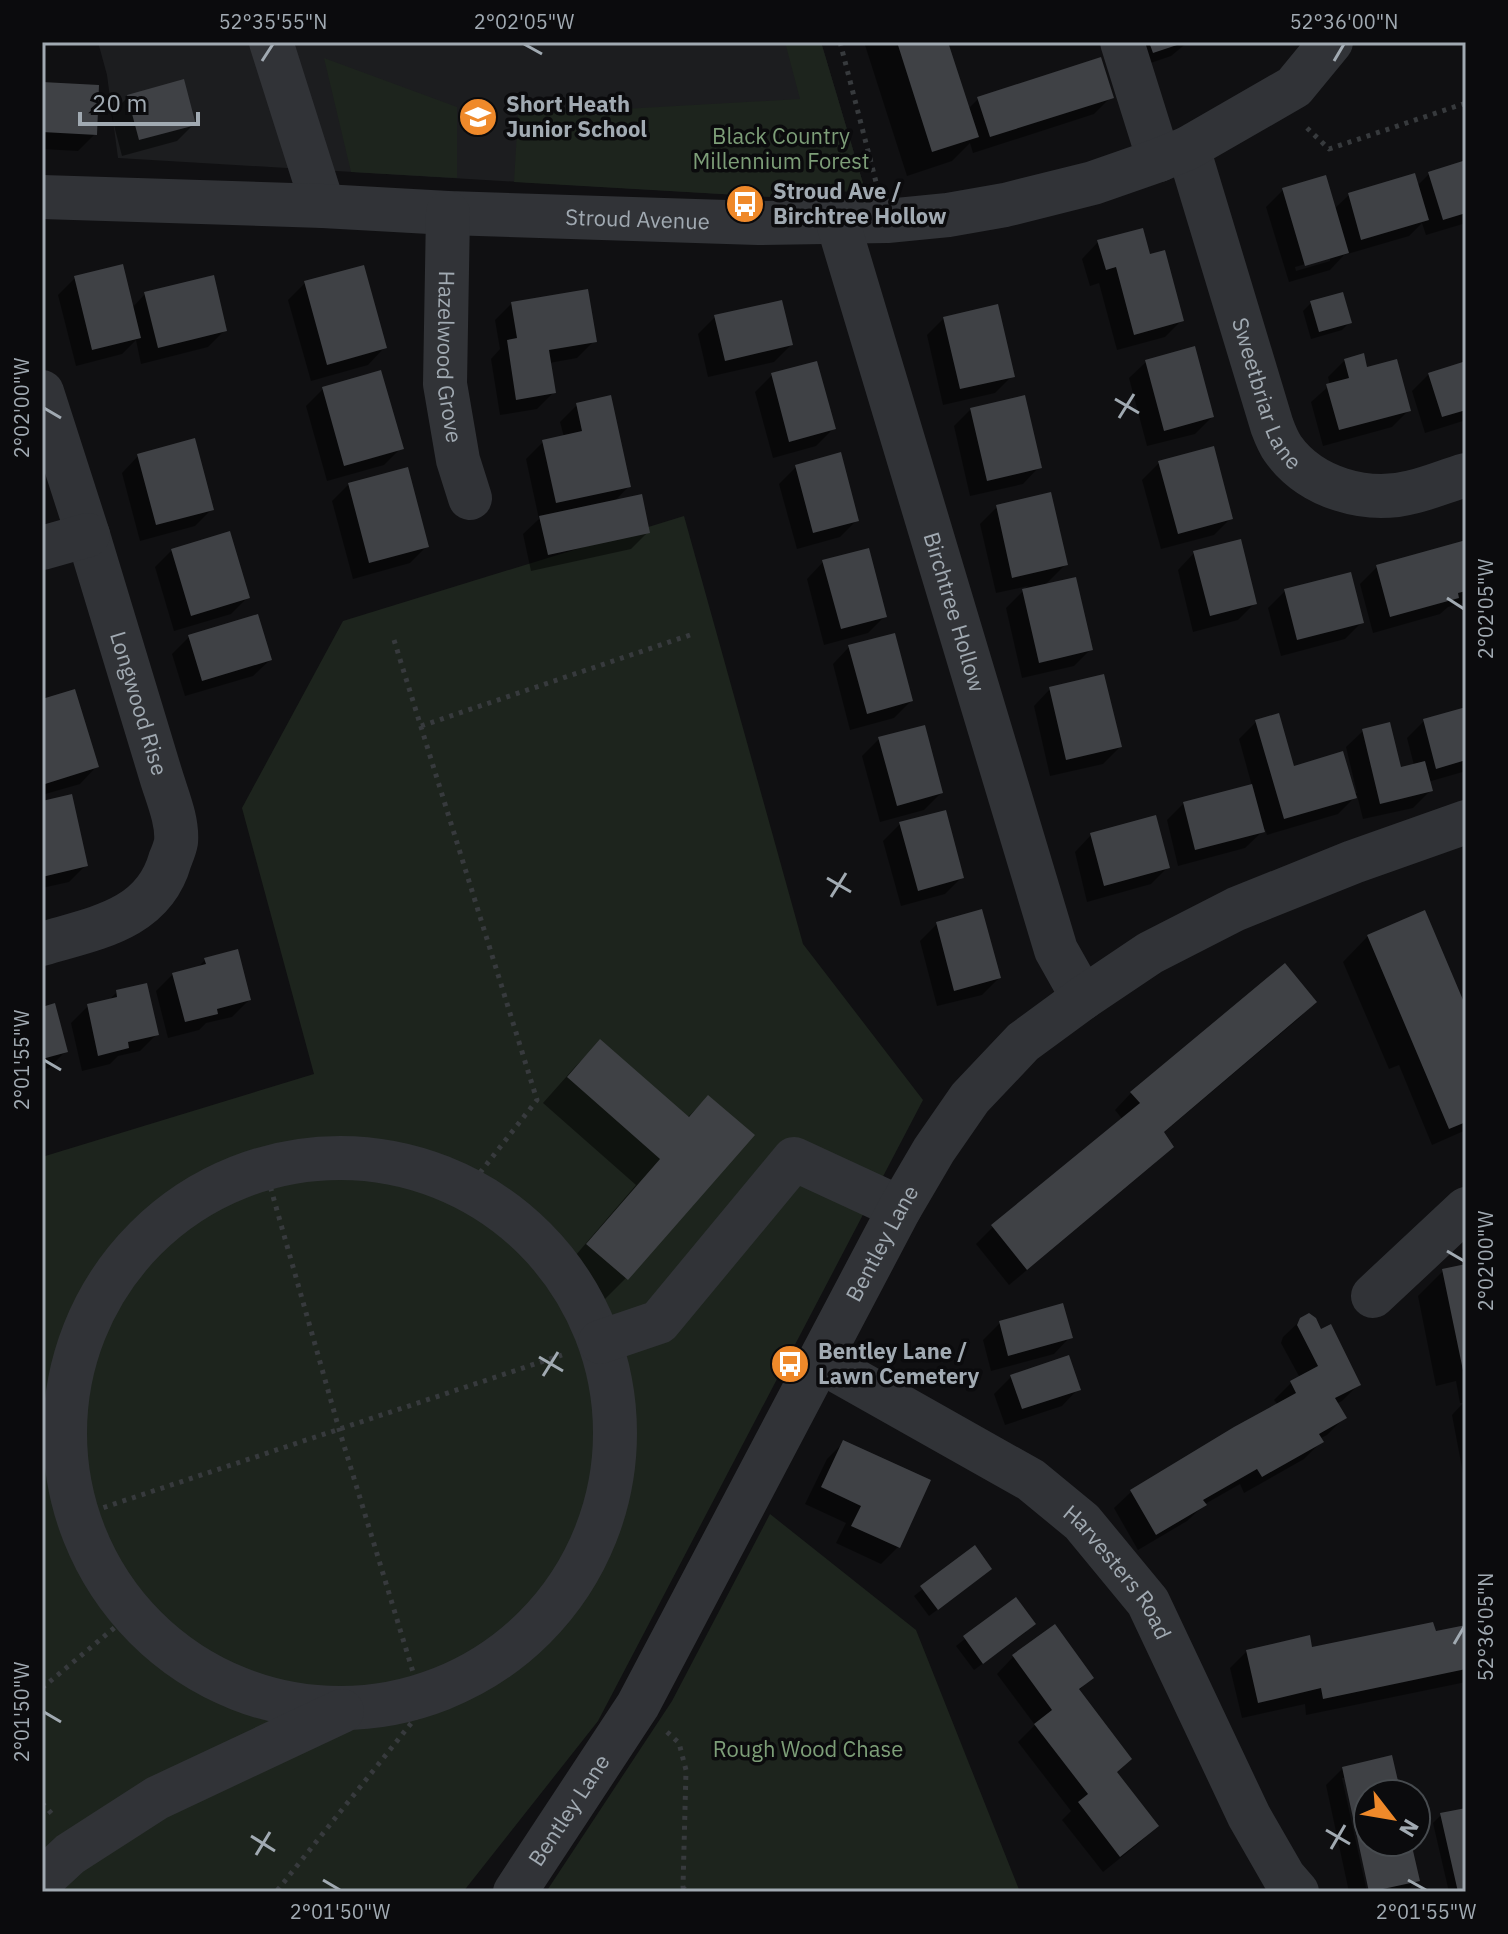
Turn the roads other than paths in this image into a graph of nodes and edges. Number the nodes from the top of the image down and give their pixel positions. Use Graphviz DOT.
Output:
graph roads {
  1 [pos="271,42"];
  2 [pos="1122,42"];
  3 [pos="1331,42"];
  4 [pos="1173,154"];
  5 [pos="42,197"];
  6 [pos="323,206"];
  7 [pos="448,213"];
  8 [pos="838,223"];
  9 [pos="42,392"];
  10 [pos="1466,475"];
  11 [pos="470,498"];
  12 [pos="88,535"];
  13 [pos="42,548"];
  14 [pos="1466,822"];
  15 [pos="42,944"];
  16 [pos="1083,998"];
  17 [pos="900,1208"];
  18 [pos="1466,1209"];
  19 [pos="1373,1296"];
  20 [pos="600,1342"];
  21 [pos="820,1361"];
  22 [pos="71,1385"];
  23 [pos="42,1431"];
  24 [pos="352,1707"];
  25 [pos="42,1880"];
  26 [pos="515,1892"];
  27 [pos="1297,1892"];
  1 -- 6 [label="street"];
  2 -- 4 [label="street, Sweetbriar Lane"];
  3 -- 4 [label="street, Stroud Avenue"];
  4 -- 8 [label="street, Stroud Avenue"];
  4 -- 10 [label="street, Sweetbriar Lane"];
  5 -- 6 [label="street, Stroud Avenue"];
  6 -- 7 [label="street, Stroud Avenue"];
  7 -- 8 [label="street, Stroud Avenue"];
  7 -- 11 [label="street, Hazelwood Grove"];
  8 -- 16 [label="street, Birchtree Hollow"];
  9 -- 12 [label="street, Longwood Rise"];
  12 -- 13 [label="street"];
  12 -- 15 [label="street, Longwood Rise"];
  14 -- 16 [label="street, Bentley Lane"];
  16 -- 17 [label="street, Bentley Lane"];
  17 -- 20 [label="street"];
  17 -- 21 [label="street, Bentley Lane"];
  18 -- 19 [label="street"];
  20 -- 22 [label="street"];
  20 -- 24 [label="street"];
  21 -- 26 [label="street, Bentley Lane"];
  21 -- 27 [label="street, Harvesters Road"];
  22 -- 23 [label="street"];
  22 -- 24 [label="street"];
  24 -- 25 [label="street"];
}
